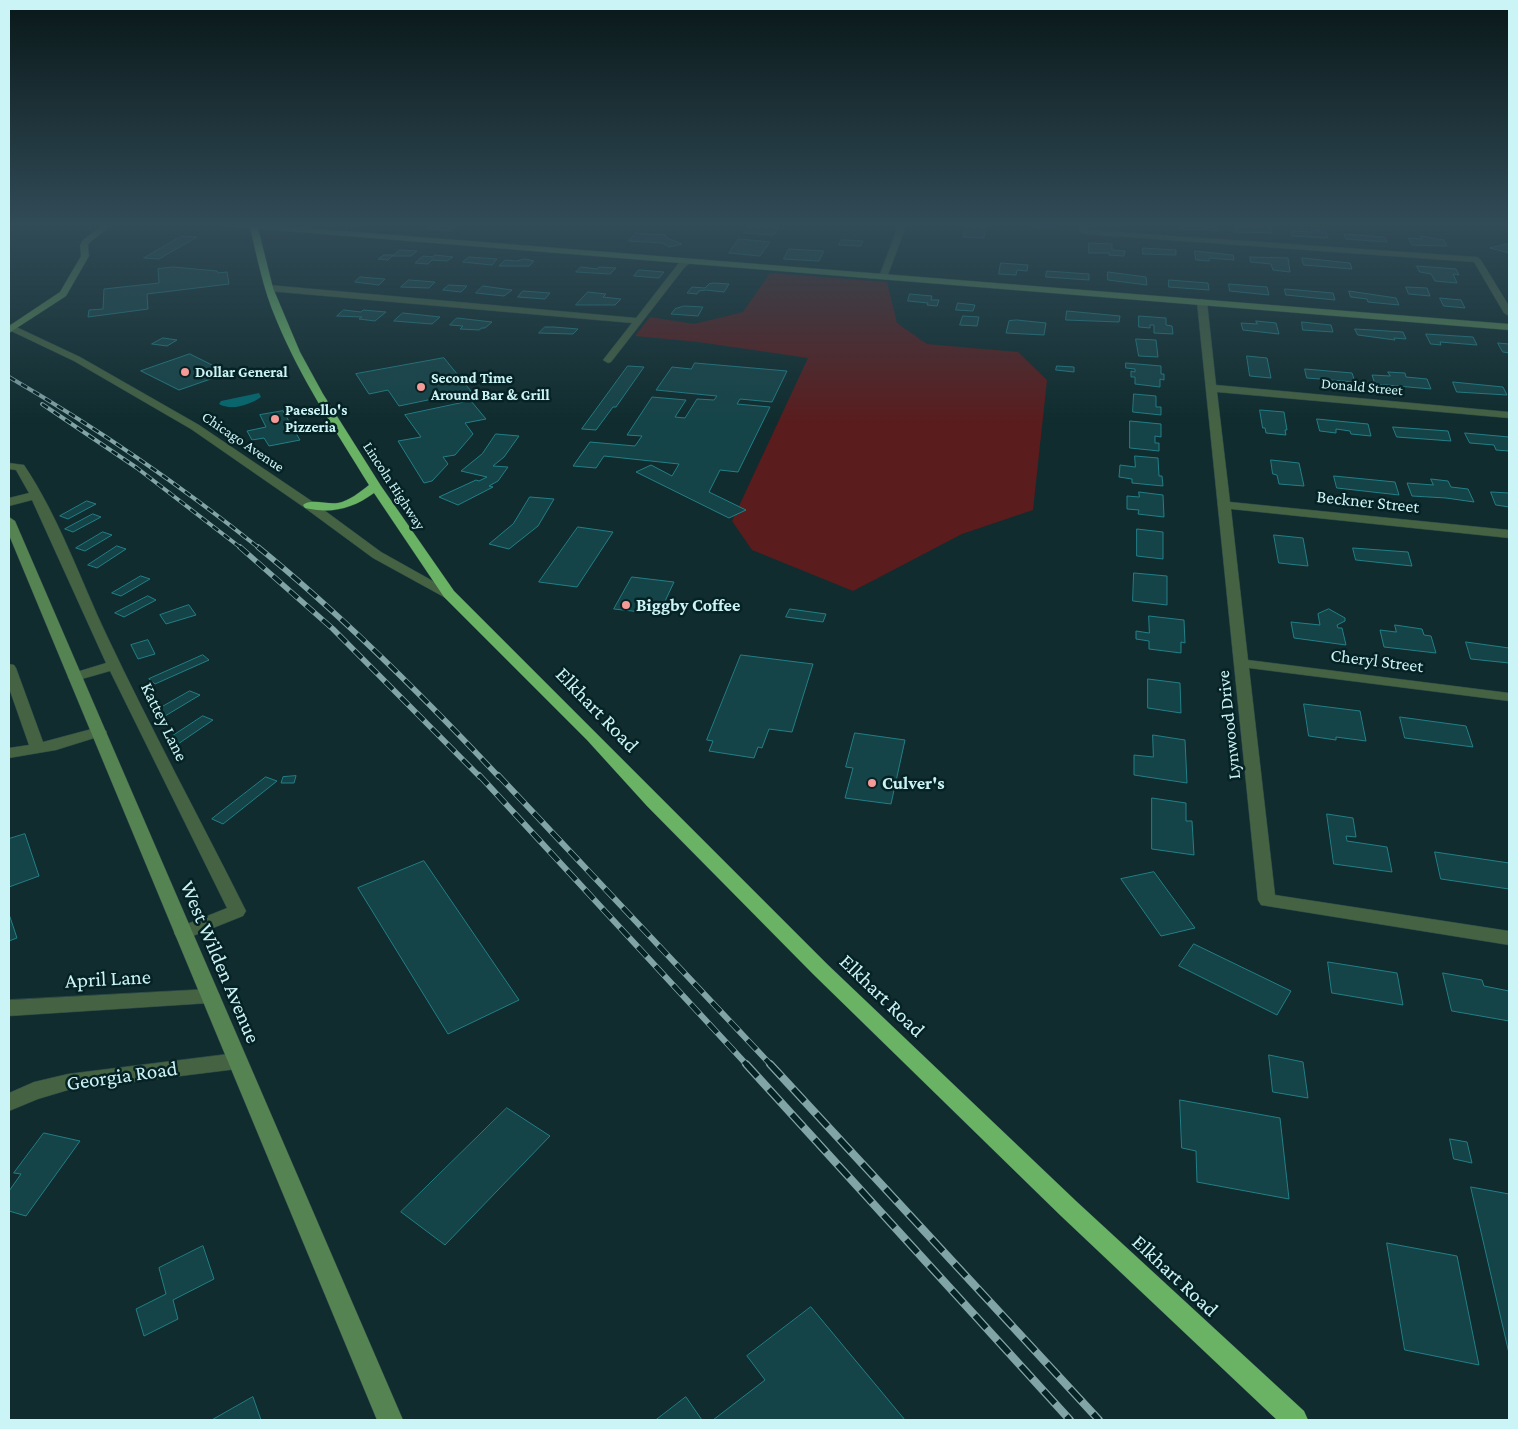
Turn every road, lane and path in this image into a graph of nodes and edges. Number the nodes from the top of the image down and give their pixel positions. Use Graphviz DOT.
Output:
graph roads {
  1 [pos="65,291"];
  2 [pos="270,291"];
  3 [pos="299,291"];
  4 [pos="663,291"];
  5 [pos="1058,291"];
  6 [pos="1496,291"];
  7 [pos="1202,302"];
  8 [pos="1509,313"];
  9 [pos="639,321"];
  10 [pos="1509,327"];
  11 [pos="11,329"];
  12 [pos="608,360"];
  13 [pos="1212,388"];
  14 [pos="1509,415"];
  15 [pos="9,466"];
  16 [pos="375,486"];
  17 [pos="36,496"];
  18 [pos="9,502"];
  19 [pos="310,505"];
  20 [pos="1224,505"];
  21 [pos="9,521"];
  22 [pos="1509,534"];
  23 [pos="449,594"];
  24 [pos="1240,663"];
  25 [pos="114,665"];
  26 [pos="9,668"];
  27 [pos="76,677"];
  28 [pos="1509,696"];
  29 [pos="99,732"];
  30 [pos="38,749"];
  31 [pos="9,753"];
  32 [pos="183,933"];
  33 [pos="1509,938"];
  34 [pos="210,996"];
  35 [pos="9,1008"];
  36 [pos="237,1061"];
  37 [pos="9,1102"];
  38 [pos="390,1420"];
  39 [pos="1295,1420"];
  1 -- 11 [label="street"];
  2 -- 16 [label="highway, Lincoln Highway"];
  3 -- 9 [label="street"];
  4 -- 9 [label="street"];
  5 -- 7 [label="street"];
  6 -- 8 [label="street"];
  7 -- 10 [label="street"];
  7 -- 13 [label="street, Lynwood Drive"];
  9 -- 12 [label="street"];
  11 -- 19 [label="street, Chicago Avenue"];
  13 -- 14 [label="street, Donald Street"];
  13 -- 20 [label="street, Lynwood Drive"];
  15 -- 17 [label="street, Kattey Lane"];
  16 -- 19 [label="highway"];
  16 -- 23 [label="highway, Lincoln Highway"];
  17 -- 18 [label="street"];
  17 -- 25 [label="street, Kattey Lane"];
  19 -- 23 [label="street, Chicago Avenue"];
  20 -- 22 [label="street, Beckner Street"];
  20 -- 24 [label="street, Lynwood Drive"];
  21 -- 27 [label="street, West Wilden Avenue"];
  23 -- 39 [label="highway, Elkhart Road"];
  24 -- 28 [label="street, Cheryl Street"];
  24 -- 33 [label="street, Lynwood Drive"];
  25 -- 27 [label="street"];
  25 -- 32 [label="street, Kattey Lane"];
  26 -- 30 [label="street"];
  27 -- 29 [label="street, West Wilden Avenue"];
  29 -- 30 [label="street"];
  29 -- 32 [label="street, West Wilden Avenue"];
  30 -- 31 [label="street"];
  32 -- 34 [label="street, West Wilden Avenue"];
  34 -- 35 [label="street, April Lane"];
  34 -- 36 [label="street, West Wilden Avenue"];
  36 -- 37 [label="street, Georgia Road"];
  36 -- 38 [label="street, West Wilden Avenue"];
}
